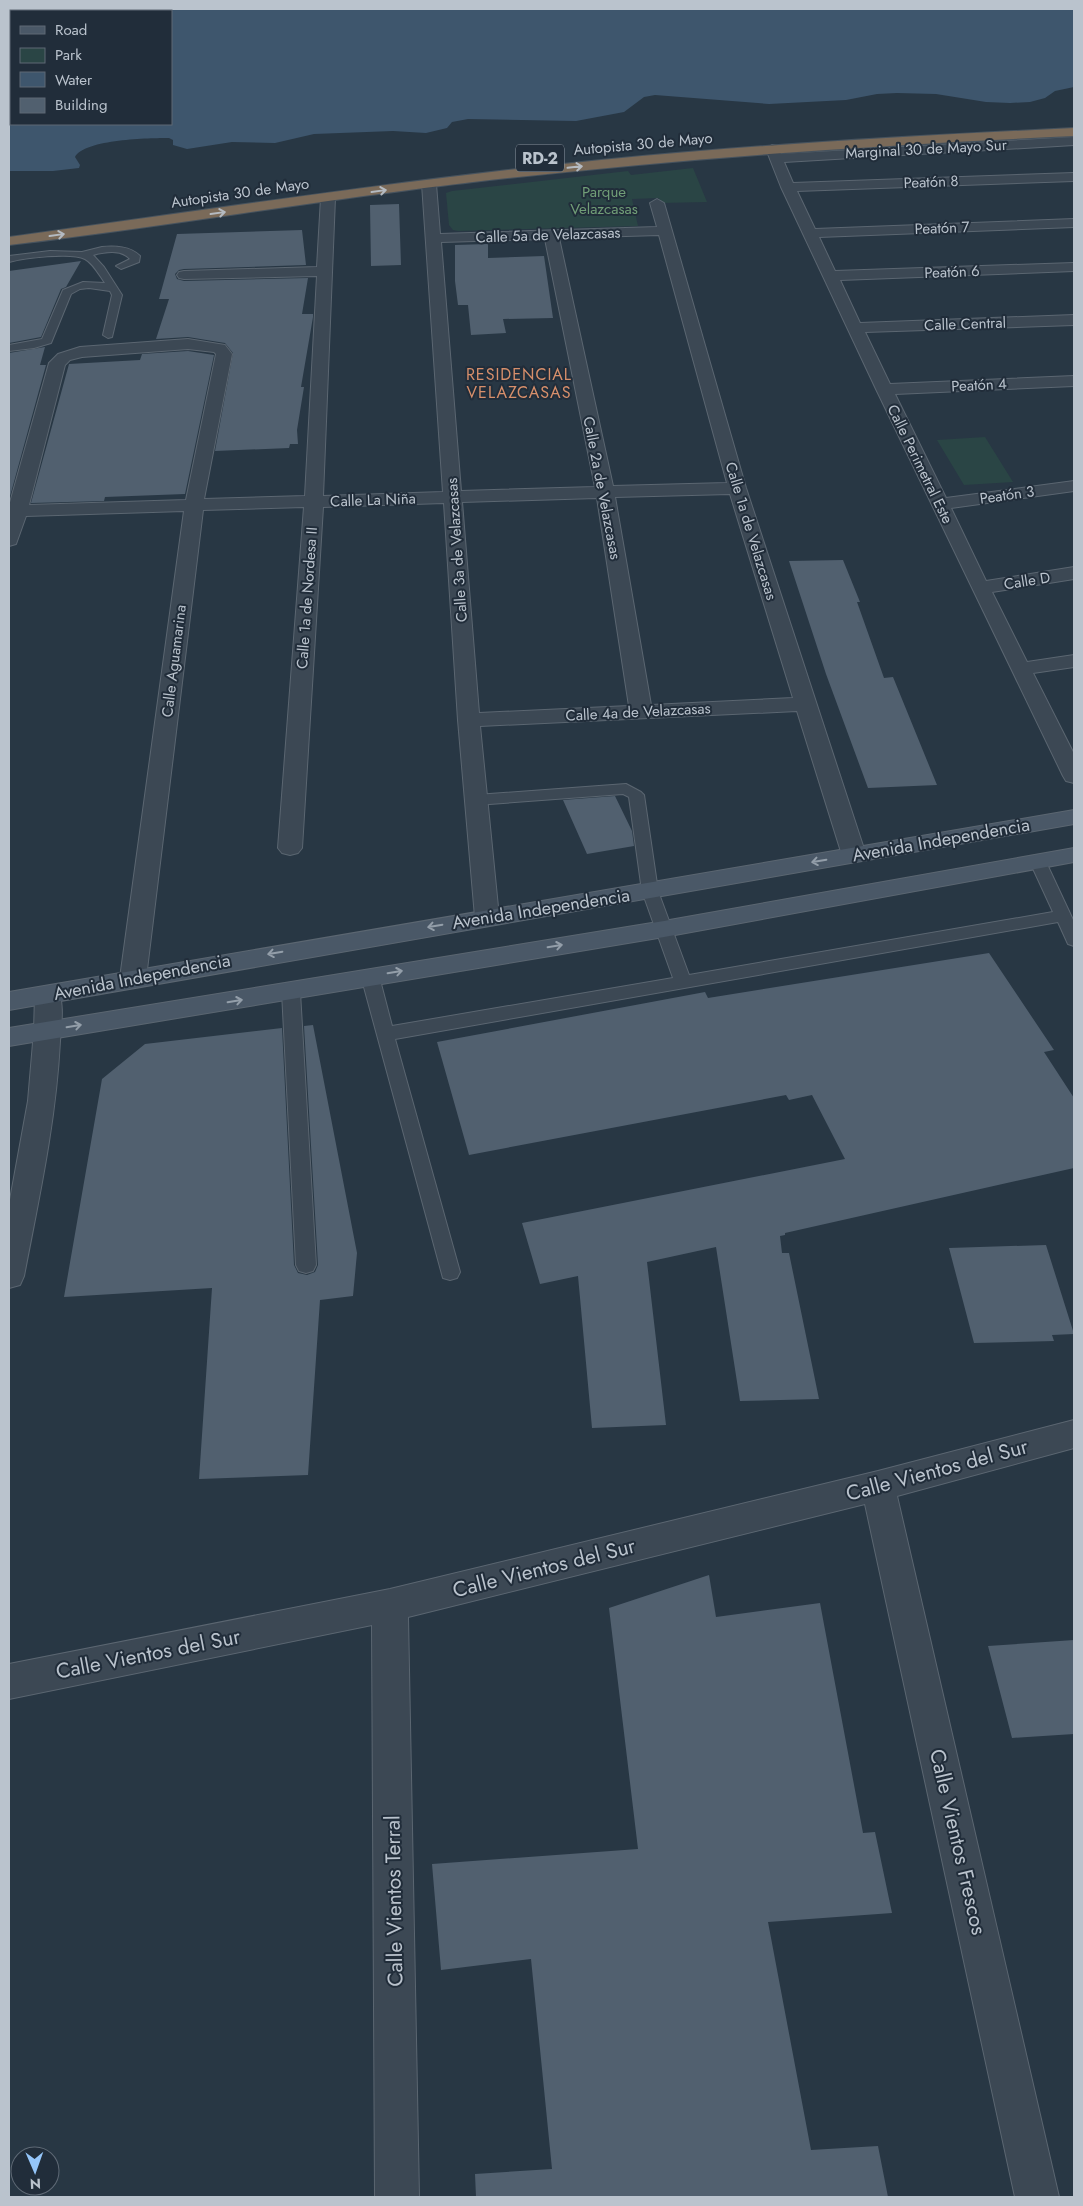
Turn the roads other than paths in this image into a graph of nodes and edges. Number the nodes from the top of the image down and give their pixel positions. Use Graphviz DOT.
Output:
graph roads {
  1 [pos="1074,122"];
  2 [pos="1074,132"];
  3 [pos="1074,141"];
  4 [pos="775,153"];
  5 [pos="1074,177"];
  6 [pos="430,184"];
  7 [pos="788,187"];
  8 [pos="328,198"];
  9 [pos="657,203"];
  10 [pos="1074,223"];
  11 [pos="663,231"];
  12 [pos="810,233"];
  13 [pos="551,235"];
  14 [pos="10,237"];
  15 [pos="433,238"];
  16 [pos="82,255"];
  17 [pos="20,256"];
  18 [pos="9,259"];
  19 [pos="121,266"];
  20 [pos="1074,267"];
  21 [pos="325,271"];
  22 [pos="184,275"];
  23 [pos="830,276"];
  24 [pos="113,288"];
  25 [pos="1074,320"];
  26 [pos="855,328"];
  27 [pos="108,336"];
  28 [pos="9,348"];
  29 [pos="1074,381"];
  30 [pos="884,389"];
  31 [pos="1074,486"];
  32 [pos="737,488"];
  33 [pos="605,492"];
  34 [pos="453,497"];
  35 [pos="314,501"];
  36 [pos="940,504"];
  37 [pos="194,505"];
  38 [pos="14,511"];
  39 [pos="9,540"];
  40 [pos="1074,573"];
  41 [pos="980,588"];
  42 [pos="1074,661"];
  43 [pos="1021,669"];
  44 [pos="806,704"];
  45 [pos="641,712"];
  46 [pos="469,720"];
  47 [pos="1074,775"];
  48 [pos="476,800"];
  49 [pos="1074,817"];
  50 [pos="290,848"];
  51 [pos="854,855"];
  52 [pos="1074,855"];
  53 [pos="1038,862"];
  54 [pos="650,891"];
  55 [pos="1064,916"];
  56 [pos="487,917"];
  57 [pos="664,929"];
  58 [pos="1074,940"];
  59 [pos="370,976"];
  60 [pos="133,978"];
  61 [pos="683,982"];
  62 [pos="292,992"];
  63 [pos="48,995"];
  64 [pos="9,1001"];
  65 [pos="49,1030"];
  66 [pos="386,1034"];
  67 [pos="9,1037"];
  68 [pos="306,1265"];
  69 [pos="450,1272"];
  70 [pos="9,1276"];
  71 [pos="1074,1434"];
  72 [pos="878,1486"];
  73 [pos="390,1605"];
  74 [pos="9,1682"];
  75 [pos="397,2197"];
  76 [pos="1037,2197"];
  1 -- 14 [label="highway, Autopista 30 de Mayo / RD-2"];
  2 -- 4 [label="highway, Autopista 30 de Mayo / RD-2"];
  3 -- 4 [label="street, Marginal 30 de Mayo Sur"];
  6 -- 4 [label="highway, Autopista 30 de Mayo / RD-2, one-way"];
  4 -- 7 [label="street, Calle Perimetral Este"];
  5 -- 7 [label="street, Peatón 8"];
  8 -- 6 [label="highway, Autopista 30 de Mayo / RD-2, one-way"];
  6 -- 15 [label="street, Calle 3a de Velazcasas"];
  7 -- 12 [label="street, Calle Perimetral Este"];
  14 -- 8 [label="highway, Autopista 30 de Mayo / RD-2, one-way"];
  8 -- 21 [label="street, Calle 1a de Nordesa II"];
  9 -- 11 [label="street, Calle 1a de Velazcasas"];
  10 -- 12 [label="street, Peatón 7"];
  11 -- 13 [label="street, Calle 5a de Velazcasas"];
  11 -- 32 [label="street, Calle 1a de Velazcasas"];
  12 -- 23 [label="street, Calle Perimetral Este"];
  13 -- 15 [label="street, Calle 5a de Velazcasas"];
  13 -- 33 [label="street, Calle 2a de Velazcasas"];
  14 -- 17 [label="lane"];
  15 -- 34 [label="street, Calle 3a de Velazcasas"];
  16 -- 17 [label="lane"];
  16 -- 19 [label="lane"];
  16 -- 24 [label="lane"];
  17 -- 18 [label="lane"];
  20 -- 23 [label="street, Peatón 6"];
  21 -- 22 [label="street"];
  21 -- 35 [label="street, Calle 1a de Nordesa II"];
  23 -- 26 [label="street, Calle Perimetral Este"];
  24 -- 27 [label="lane"];
  24 -- 28 [label="lane"];
  25 -- 26 [label="street, Calle Central"];
  26 -- 30 [label="street, Calle Perimetral Este"];
  29 -- 30 [label="street, Peatón 4"];
  30 -- 36 [label="street, Calle Perimetral Este"];
  31 -- 36 [label="street, Peatón 3"];
  32 -- 33 [label="street, Calle La Niña"];
  32 -- 44 [label="street, Calle 1a de Velazcasas"];
  33 -- 34 [label="street, Calle La Niña"];
  33 -- 45 [label="street, Calle 2a de Velazcasas"];
  34 -- 35 [label="street, Calle La Niña"];
  34 -- 46 [label="street, Calle 3a de Velazcasas"];
  35 -- 37 [label="street, Calle La Niña"];
  35 -- 50 [label="street, Calle 1a de Nordesa II"];
  36 -- 41 [label="street, Calle Perimetral Este"];
  37 -- 38 [label="street, Calle La Niña"];
  37 -- 38 [label="street, Calle Aguamarina"];
  37 -- 60 [label="street, Calle Aguamarina"];
  38 -- 39 [label="street"];
  40 -- 41 [label="street, Calle D"];
  41 -- 43 [label="street, Calle Perimetral Este"];
  42 -- 43 [label="street"];
  43 -- 47 [label="street, Calle Perimetral Este"];
  44 -- 45 [label="street, Calle 4a de Velazcasas"];
  44 -- 51 [label="street, Calle 1a de Velazcasas"];
  45 -- 46 [label="street, Calle 4a de Velazcasas"];
  46 -- 48 [label="street, Calle 3a de Velazcasas"];
  48 -- 54 [label="lane"];
  48 -- 56 [label="street, Calle 3a de Velazcasas"];
  49 -- 51 [label="main road, Avenida Independencia"];
  51 -- 54 [label="main road, Avenida Independencia, one-way"];
  52 -- 53 [label="main road, Avenida Independencia"];
  53 -- 55 [label="lane"];
  53 -- 57 [label="main road, Avenida Independencia"];
  54 -- 56 [label="main road, Avenida Independencia"];
  54 -- 57 [label="lane"];
  55 -- 58 [label="lane"];
  55 -- 61 [label="lane"];
  56 -- 60 [label="main road, Avenida Independencia, one-way"];
  59 -- 57 [label="main road, Avenida Independencia, one-way"];
  57 -- 61 [label="lane"];
  59 -- 62 [label="main road, Avenida Independencia"];
  59 -- 66 [label="lane"];
  60 -- 63 [label="main road, Avenida Independencia"];
  61 -- 66 [label="lane"];
  65 -- 62 [label="main road, Avenida Independencia, one-way"];
  62 -- 68 [label="lane"];
  63 -- 64 [label="main road, Avenida Independencia"];
  63 -- 65 [label="street"];
  65 -- 67 [label="main road, Avenida Independencia"];
  65 -- 70 [label="street"];
  66 -- 69 [label="lane"];
  71 -- 72 [label="street, Calle Vientos del Sur"];
  72 -- 73 [label="street, Calle Vientos del Sur"];
  72 -- 76 [label="street, Calle Vientos Frescos"];
  73 -- 74 [label="street, Calle Vientos del Sur"];
  73 -- 75 [label="street, Calle Vientos Terral"];
}
